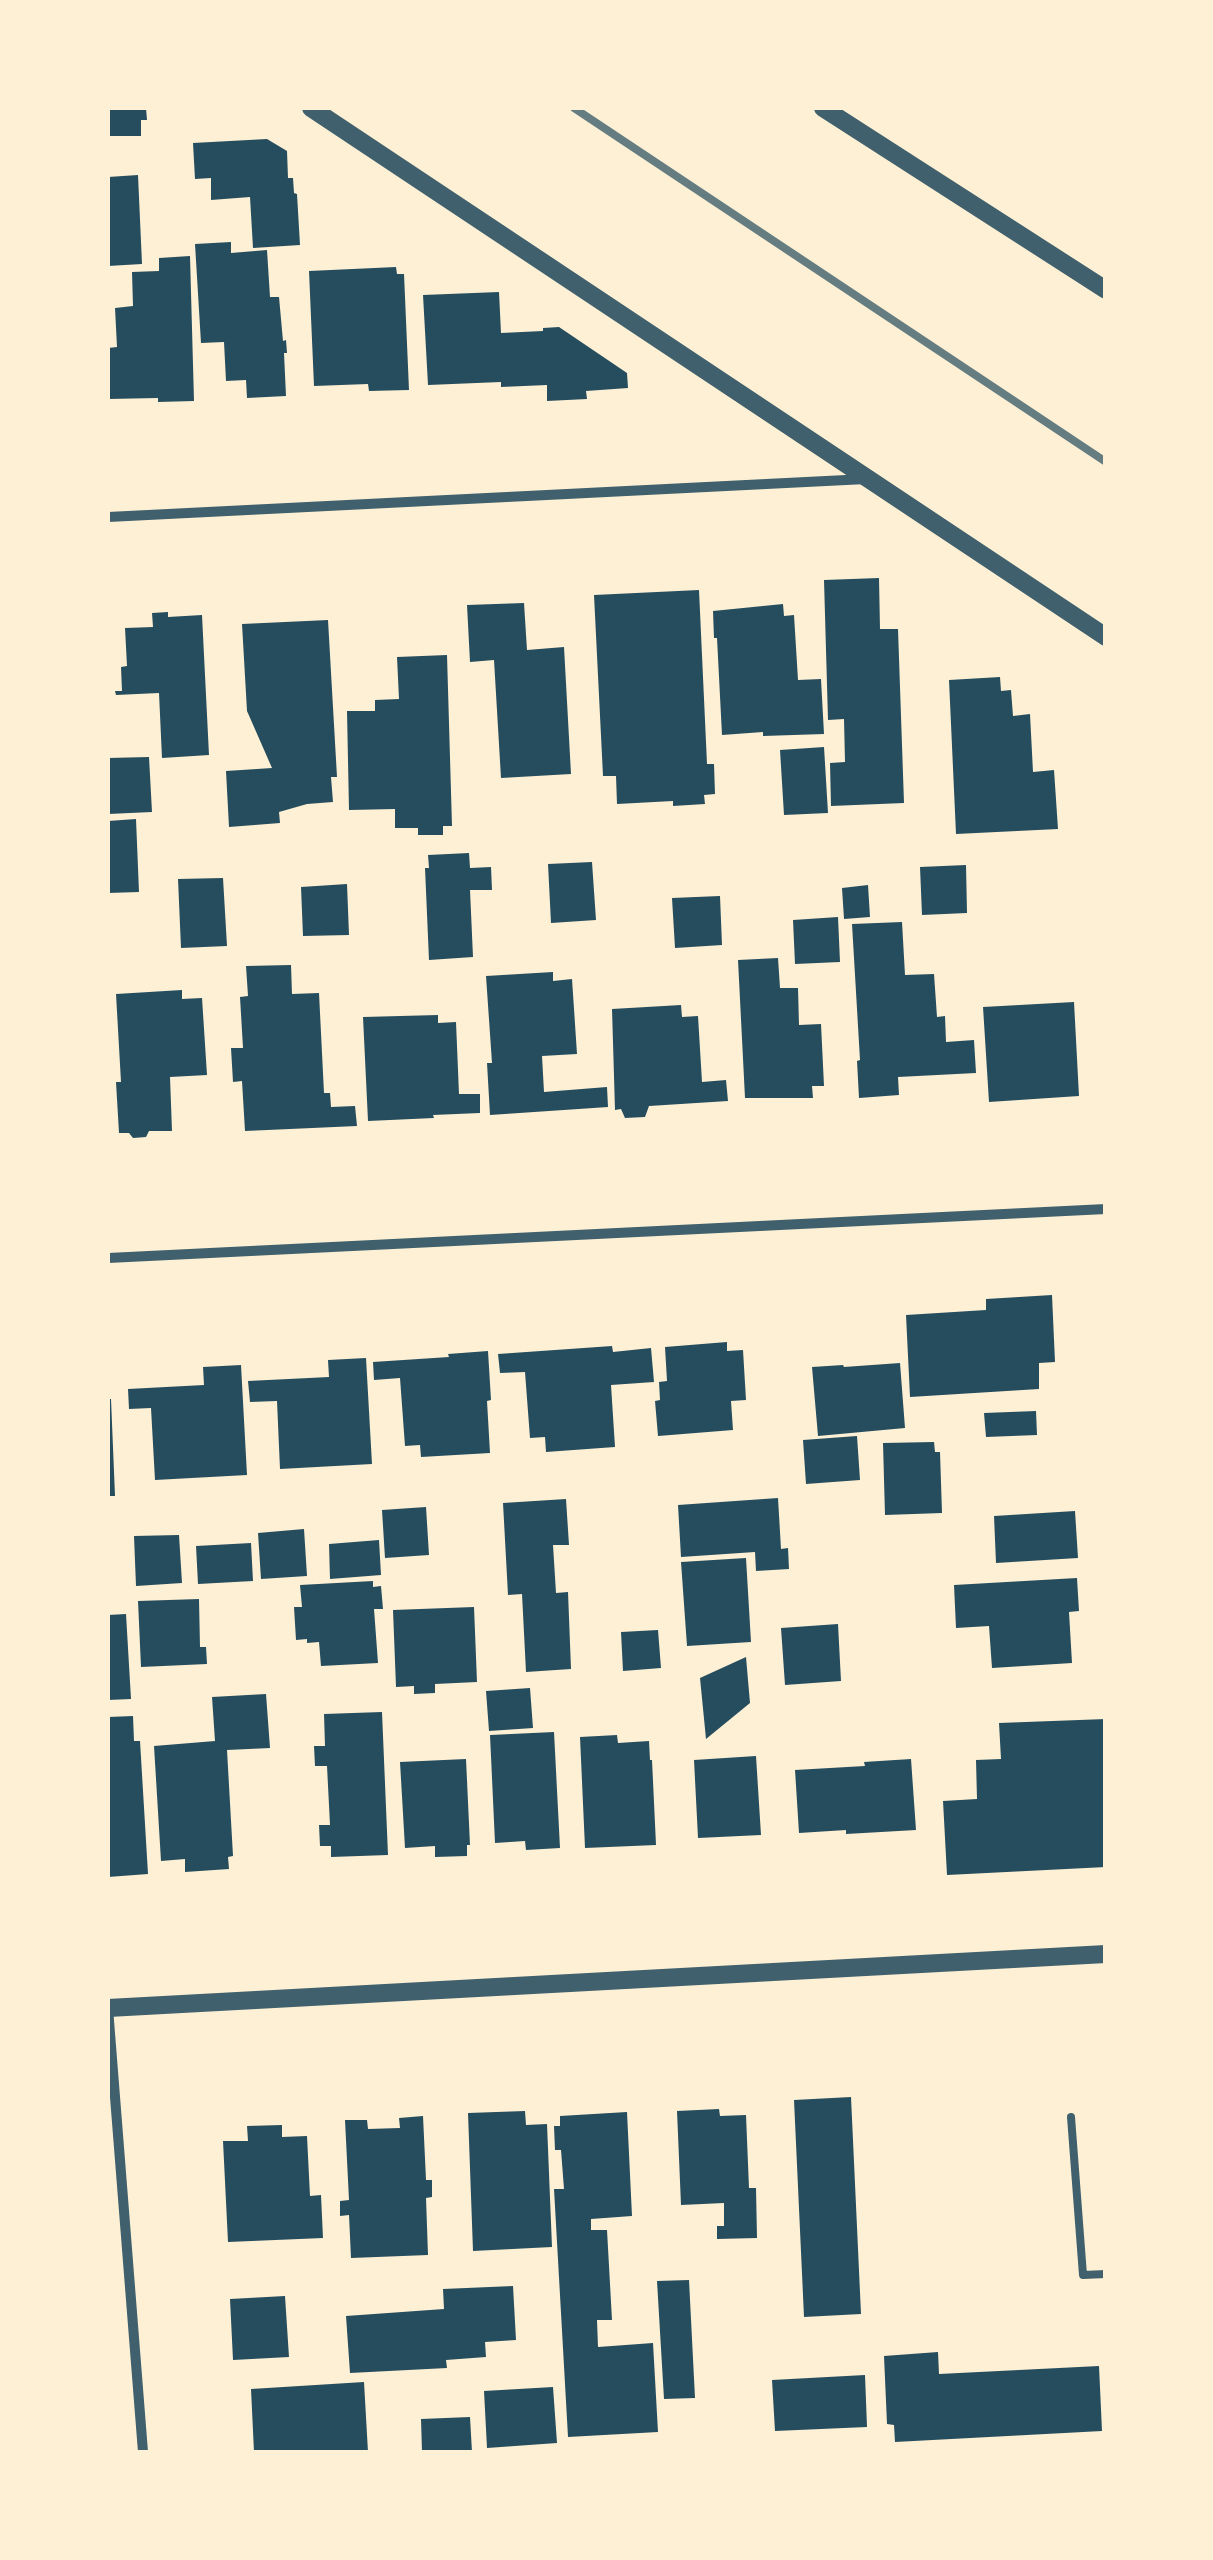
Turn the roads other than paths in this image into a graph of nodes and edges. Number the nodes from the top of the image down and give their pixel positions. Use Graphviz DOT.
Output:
graph roads {
  1 [pos="311,108"];
  2 [pos="823,108"];
  3 [pos="1106,290"];
  4 [pos="867,479"];
  5 [pos="108,517"];
  6 [pos="1106,636"];
  7 [pos="1106,1209"];
  8 [pos="108,1258"];
  9 [pos="1106,1954"];
  10 [pos="108,2008"];
  11 [pos="1071,2117"];
  12 [pos="1106,2274"];
  13 [pos="143,2452"];
  1 -- 4 [label="street"];
  2 -- 3 [label="street"];
  4 -- 5 [label="street"];
  4 -- 6 [label="street"];
  7 -- 8 [label="street"];
  9 -- 10 [label="street"];
  10 -- 13 [label="street"];
  11 -- 12 [label="lane"];
}
